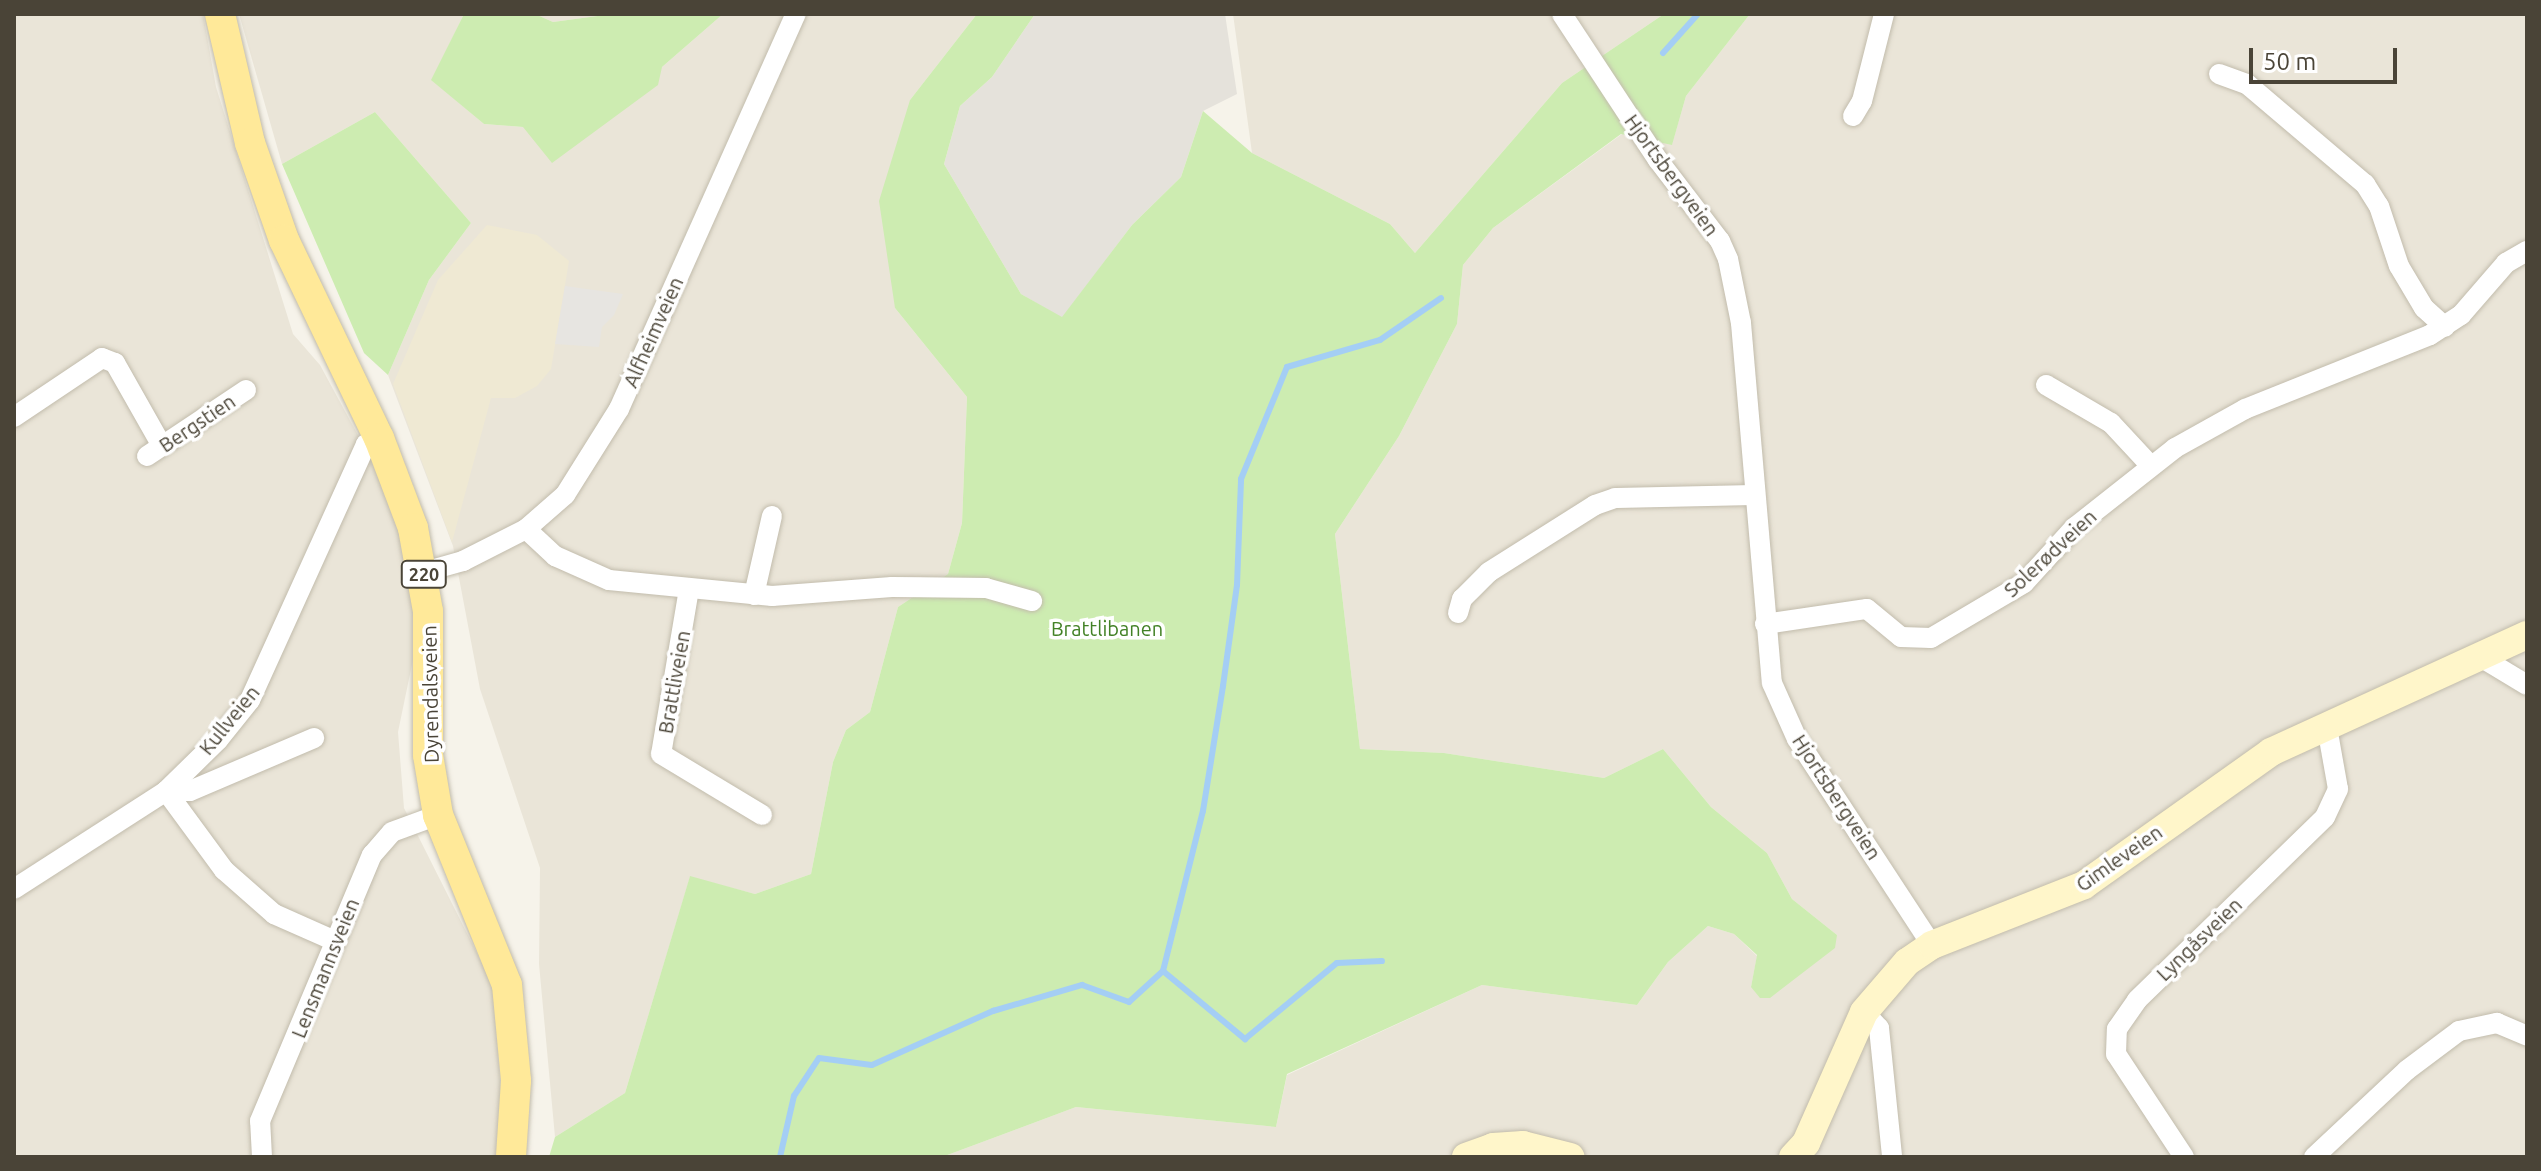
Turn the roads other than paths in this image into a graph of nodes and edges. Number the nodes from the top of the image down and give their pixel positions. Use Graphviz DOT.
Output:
graph roads {
  1 [pos="220,14"];
  2 [pos="796,14"];
  3 [pos="1562,14"];
  4 [pos="1884,14"];
  5 [pos="2219,74"];
  6 [pos="1853,116"];
  7 [pos="2527,251"];
  8 [pos="2445,327"];
  9 [pos="2046,385"];
  10 [pos="246,390"];
  11 [pos="14,417"];
  12 [pos="379,438"];
  13 [pos="2150,465"];
  14 [pos="1755,495"];
  15 [pos="772,516"];
  16 [pos="526,529"];
  17 [pos="424,572"];
  18 [pos="689,589"];
  19 [pos="754,595"];
  20 [pos="1032,601"];
  21 [pos="1458,613"];
  22 [pos="1765,624"];
  23 [pos="2527,635"];
  24 [pos="2479,656"];
  25 [pos="2527,685"];
  26 [pos="2327,727"];
  27 [pos="314,738"];
  28 [pos="166,791"];
  29 [pos="438,815"];
  30 [pos="762,815"];
  31 [pos="14,889"];
  32 [pos="335,941"];
  33 [pos="1932,945"];
  34 [pos="1864,1012"];
  35 [pos="2527,1036"];
  36 [pos="262,1157"];
  37 [pos="511,1157"];
  38 [pos="1466,1157"];
  39 [pos="1570,1157"];
  40 [pos="1793,1157"];
  41 [pos="1892,1157"];
  42 [pos="2184,1157"];
  43 [pos="2314,1157"];
  1 -- 12 [label="main road, Dyrendalsveien / 220"];
  2 -- 16 [label="street, Alfheimveien"];
  3 -- 14 [label="street, Hjortsbergveien"];
  4 -- 6 [label="street"];
  5 -- 8 [label="street"];
  7 -- 8 [label="street, Solerødveien"];
  8 -- 13 [label="street, Solerødveien"];
  9 -- 13 [label="street"];
  10 -- 11 [label="street, Bergstien"];
  12 -- 17 [label="main road, Dyrendalsveien / 220"];
  12 -- 28 [label="street, Kullveien"];
  13 -- 22 [label="street, Solerødveien"];
  14 -- 21 [label="street"];
  14 -- 22 [label="street, Hjortsbergveien"];
  15 -- 19 [label="street"];
  16 -- 17 [label="street, Alfheimveien"];
  16 -- 18 [label="street"];
  17 -- 29 [label="main road, Dyrendalsveien / 220"];
  18 -- 19 [label="street"];
  18 -- 30 [label="street, Brattliveien"];
  19 -- 20 [label="street"];
  22 -- 33 [label="street, Hjortsbergveien"];
  23 -- 24 [label="street, Gimleveien"];
  24 -- 25 [label="street"];
  24 -- 26 [label="street, Gimleveien"];
  26 -- 33 [label="street, Gimleveien"];
  26 -- 42 [label="street, Lyngåsveien"];
  27 -- 28 [label="street"];
  28 -- 31 [label="street, Kullveien"];
  28 -- 32 [label="street"];
  29 -- 32 [label="street, Lensmannsveien"];
  29 -- 37 [label="main road, Dyrendalsveien / 220"];
  32 -- 36 [label="street, Lensmannsveien"];
  33 -- 34 [label="street, Gimleveien"];
  34 -- 40 [label="street, Gimleveien"];
  34 -- 41 [label="street"];
  35 -- 43 [label="street"];
  38 -- 39 [label="street"];
}
